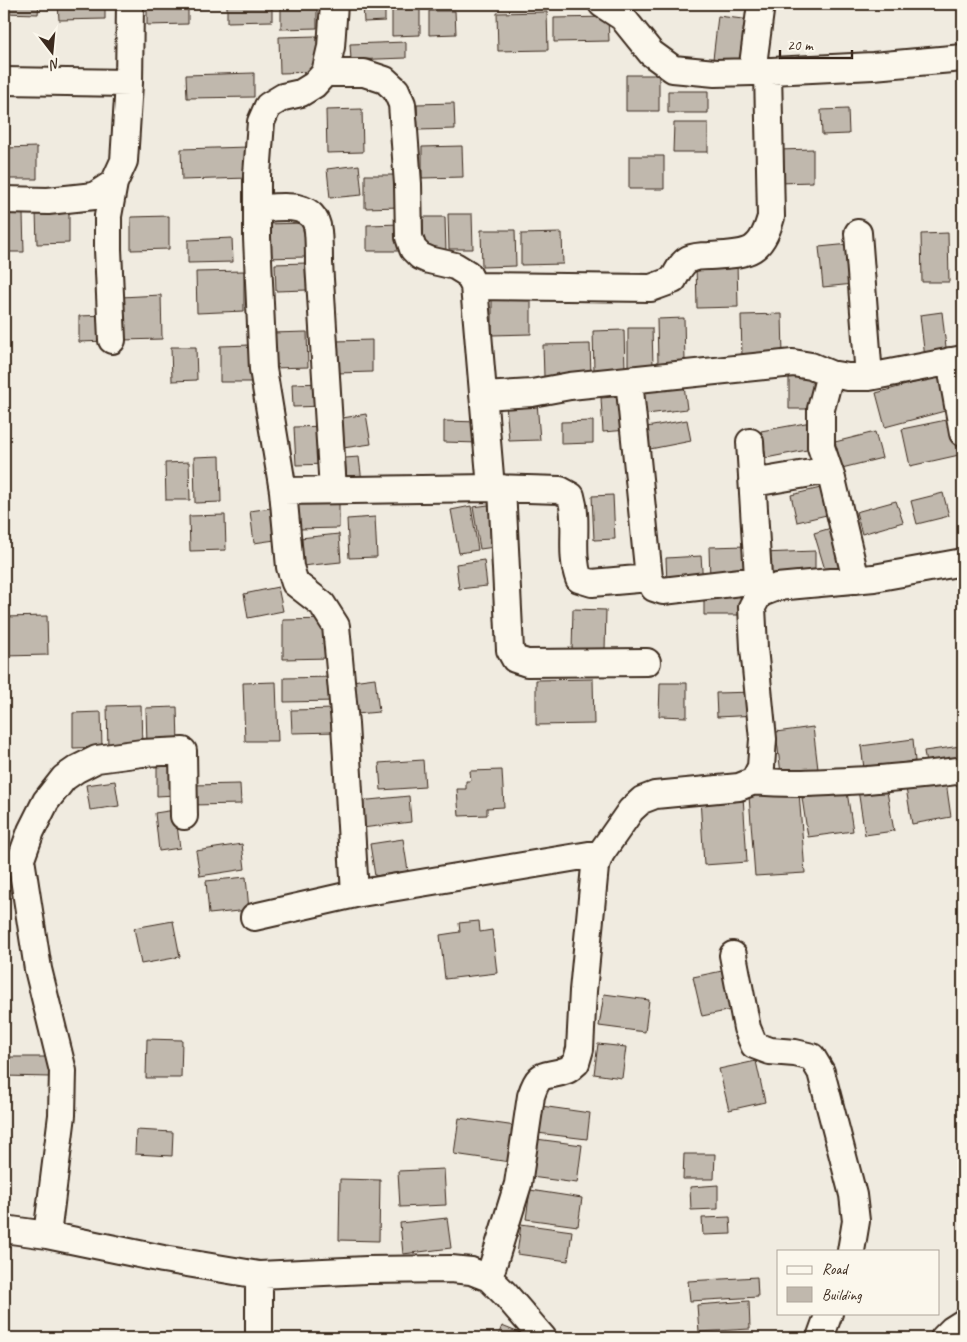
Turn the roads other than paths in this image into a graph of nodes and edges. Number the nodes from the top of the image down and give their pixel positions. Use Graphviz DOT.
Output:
graph roads {
  1 [pos="130,4"];
  2 [pos="334,4"];
  3 [pos="602,4"];
  4 [pos="761,4"];
  5 [pos="963,58"];
  6 [pos="760,71"];
  7 [pos="324,73"];
  8 [pos="4,81"];
  9 [pos="129,83"];
  10 [pos="114,183"];
  11 [pos="4,200"];
  12 [pos="257,209"];
  13 [pos="858,233"];
  14 [pos="474,286"];
  15 [pos="112,340"];
  16 [pos="957,360"];
  17 [pos="830,374"];
  18 [pos="869,377"];
  19 [pos="629,380"];
  20 [pos="484,396"];
  21 [pos="963,433"];
  22 [pos="750,442"];
  23 [pos="829,470"];
  24 [pos="753,482"];
  25 [pos="496,488"];
  26 [pos="333,490"];
  27 [pos="282,491"];
  28 [pos="963,562"];
  29 [pos="649,578"];
  30 [pos="856,580"];
  31 [pos="759,587"];
  32 [pos="647,662"];
  33 [pos="963,770"];
  34 [pos="754,781"];
  35 [pos="184,816"];
  36 [pos="601,853"];
  37 [pos="355,894"];
  38 [pos="254,917"];
  39 [pos="733,956"];
  40 [pos="4,1228"];
  41 [pos="47,1235"];
  42 [pos="851,1250"];
  43 [pos="259,1275"];
  44 [pos="488,1278"];
  45 [pos="829,1314"];
  46 [pos="963,1323"];
  47 [pos="259,1338"];
  48 [pos="543,1338"];
  49 [pos="820,1338"];
  50 [pos="944,1338"];
  1 -- 9 [label="street"];
  2 -- 7 [label="street"];
  3 -- 6 [label="street"];
  4 -- 6 [label="street"];
  5 -- 6 [label="street"];
  6 -- 14 [label="street"];
  7 -- 12 [label="street"];
  7 -- 14 [label="street"];
  8 -- 9 [label="street"];
  9 -- 10 [label="street"];
  10 -- 11 [label="street"];
  10 -- 15 [label="street"];
  12 -- 26 [label="street"];
  12 -- 27 [label="street"];
  13 -- 18 [label="street"];
  14 -- 20 [label="street"];
  16 -- 18 [label="street"];
  16 -- 21 [label="street"];
  17 -- 18 [label="street"];
  17 -- 19 [label="street"];
  17 -- 23 [label="street"];
  19 -- 20 [label="street"];
  19 -- 29 [label="street"];
  20 -- 25 [label="street"];
  22 -- 24 [label="street"];
  23 -- 24 [label="street"];
  23 -- 30 [label="street"];
  24 -- 31 [label="street"];
  25 -- 26 [label="street"];
  25 -- 29 [label="street"];
  25 -- 32 [label="street"];
  26 -- 27 [label="street"];
  27 -- 37 [label="street"];
  28 -- 30 [label="street"];
  29 -- 31 [label="street"];
  30 -- 31 [label="street"];
  31 -- 34 [label="street"];
  33 -- 34 [label="street"];
  34 -- 36 [label="street"];
  35 -- 41 [label="street"];
  36 -- 37 [label="street"];
  36 -- 44 [label="street"];
  37 -- 38 [label="street"];
  39 -- 42 [label="street"];
  40 -- 41 [label="street"];
  41 -- 43 [label="street"];
  43 -- 44 [label="street"];
  43 -- 47 [label="street"];
  44 -- 48 [label="street"];
  45 -- 49 [label="street"];
  46 -- 50 [label="street"];
}
